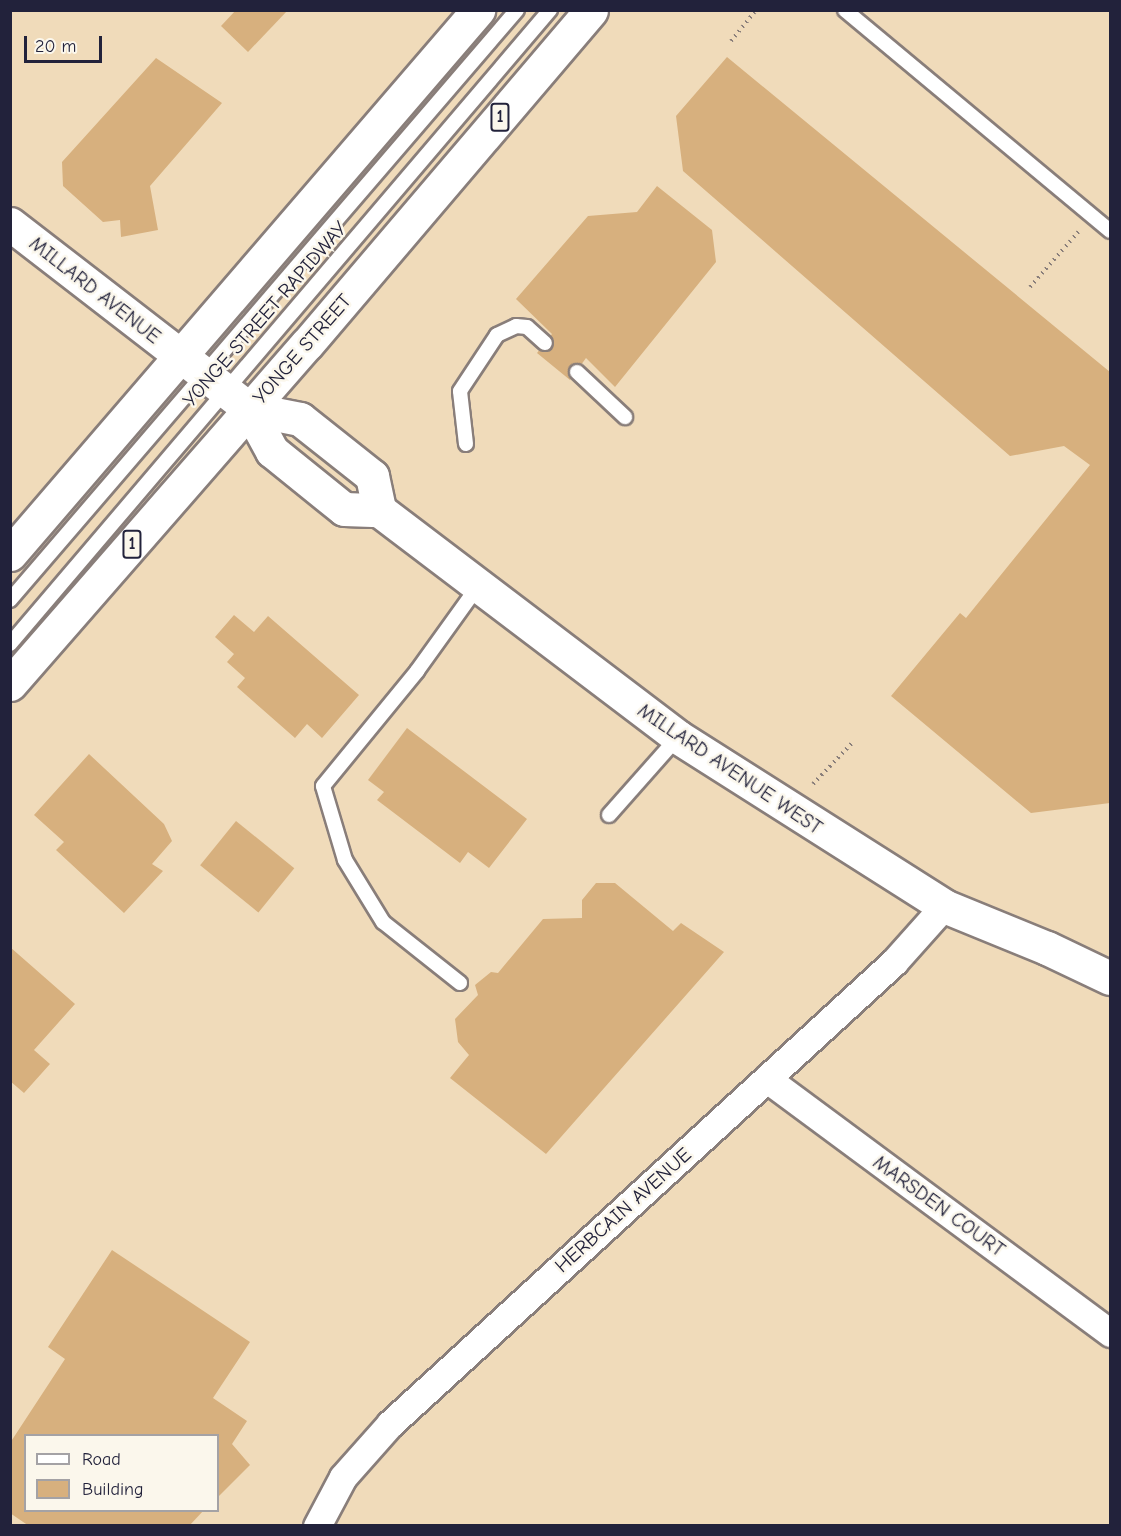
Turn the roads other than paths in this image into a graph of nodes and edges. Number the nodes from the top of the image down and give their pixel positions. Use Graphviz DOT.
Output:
graph roads {
  1 [pos="478,10"];
  2 [pos="517,10"];
  3 [pos="550,10"];
  4 [pos="591,10"];
  5 [pos="845,10"];
  6 [pos="10,224"];
  7 [pos="1110,231"];
  8 [pos="545,343"];
  9 [pos="576,372"];
  10 [pos="215,382"];
  11 [pos="625,417"];
  12 [pos="466,444"];
  13 [pos="379,510"];
  14 [pos="10,554"];
  15 [pos="478,586"];
  16 [pos="10,600"];
  17 [pos="10,644"];
  18 [pos="10,684"];
  19 [pos="678,737"];
  20 [pos="609,815"];
  21 [pos="944,906"];
  22 [pos="1110,978"];
  23 [pos="460,983"];
  24 [pos="767,1079"];
  25 [pos="1110,1332"];
  26 [pos="317,1526"];
  1 -- 10 [label="main road, YONGE STREET / 1"];
  2 -- 10 [label="lane, YONGE STREET RAPIDWAY"];
  3 -- 10 [label="lane, YONGE STREET RAPIDWAY"];
  4 -- 10 [label="main road, YONGE STREET / 1"];
  5 -- 7 [label="lane"];
  6 -- 10 [label="main road, MILLARD AVENUE"];
  8 -- 12 [label="lane"];
  9 -- 11 [label="lane"];
  10 -- 13 [label="main road"];
  10 -- 13 [label="main road"];
  10 -- 14 [label="main road, YONGE STREET / 1"];
  10 -- 16 [label="lane, YONGE STREET RAPIDWAY"];
  10 -- 17 [label="lane, YONGE STREET RAPIDWAY"];
  10 -- 18 [label="main road, YONGE STREET / 1"];
  13 -- 15 [label="main road, MILLARD AVENUE WEST"];
  15 -- 19 [label="main road, MILLARD AVENUE WEST"];
  15 -- 23 [label="lane"];
  19 -- 20 [label="lane"];
  19 -- 21 [label="main road, MILLARD AVENUE WEST"];
  21 -- 22 [label="main road, MILLARD AVENUE WEST"];
  21 -- 24 [label="street, HERBCAIN AVENUE"];
  24 -- 25 [label="street, MARSDEN COURT"];
  24 -- 26 [label="street, HERBCAIN AVENUE"];
}
